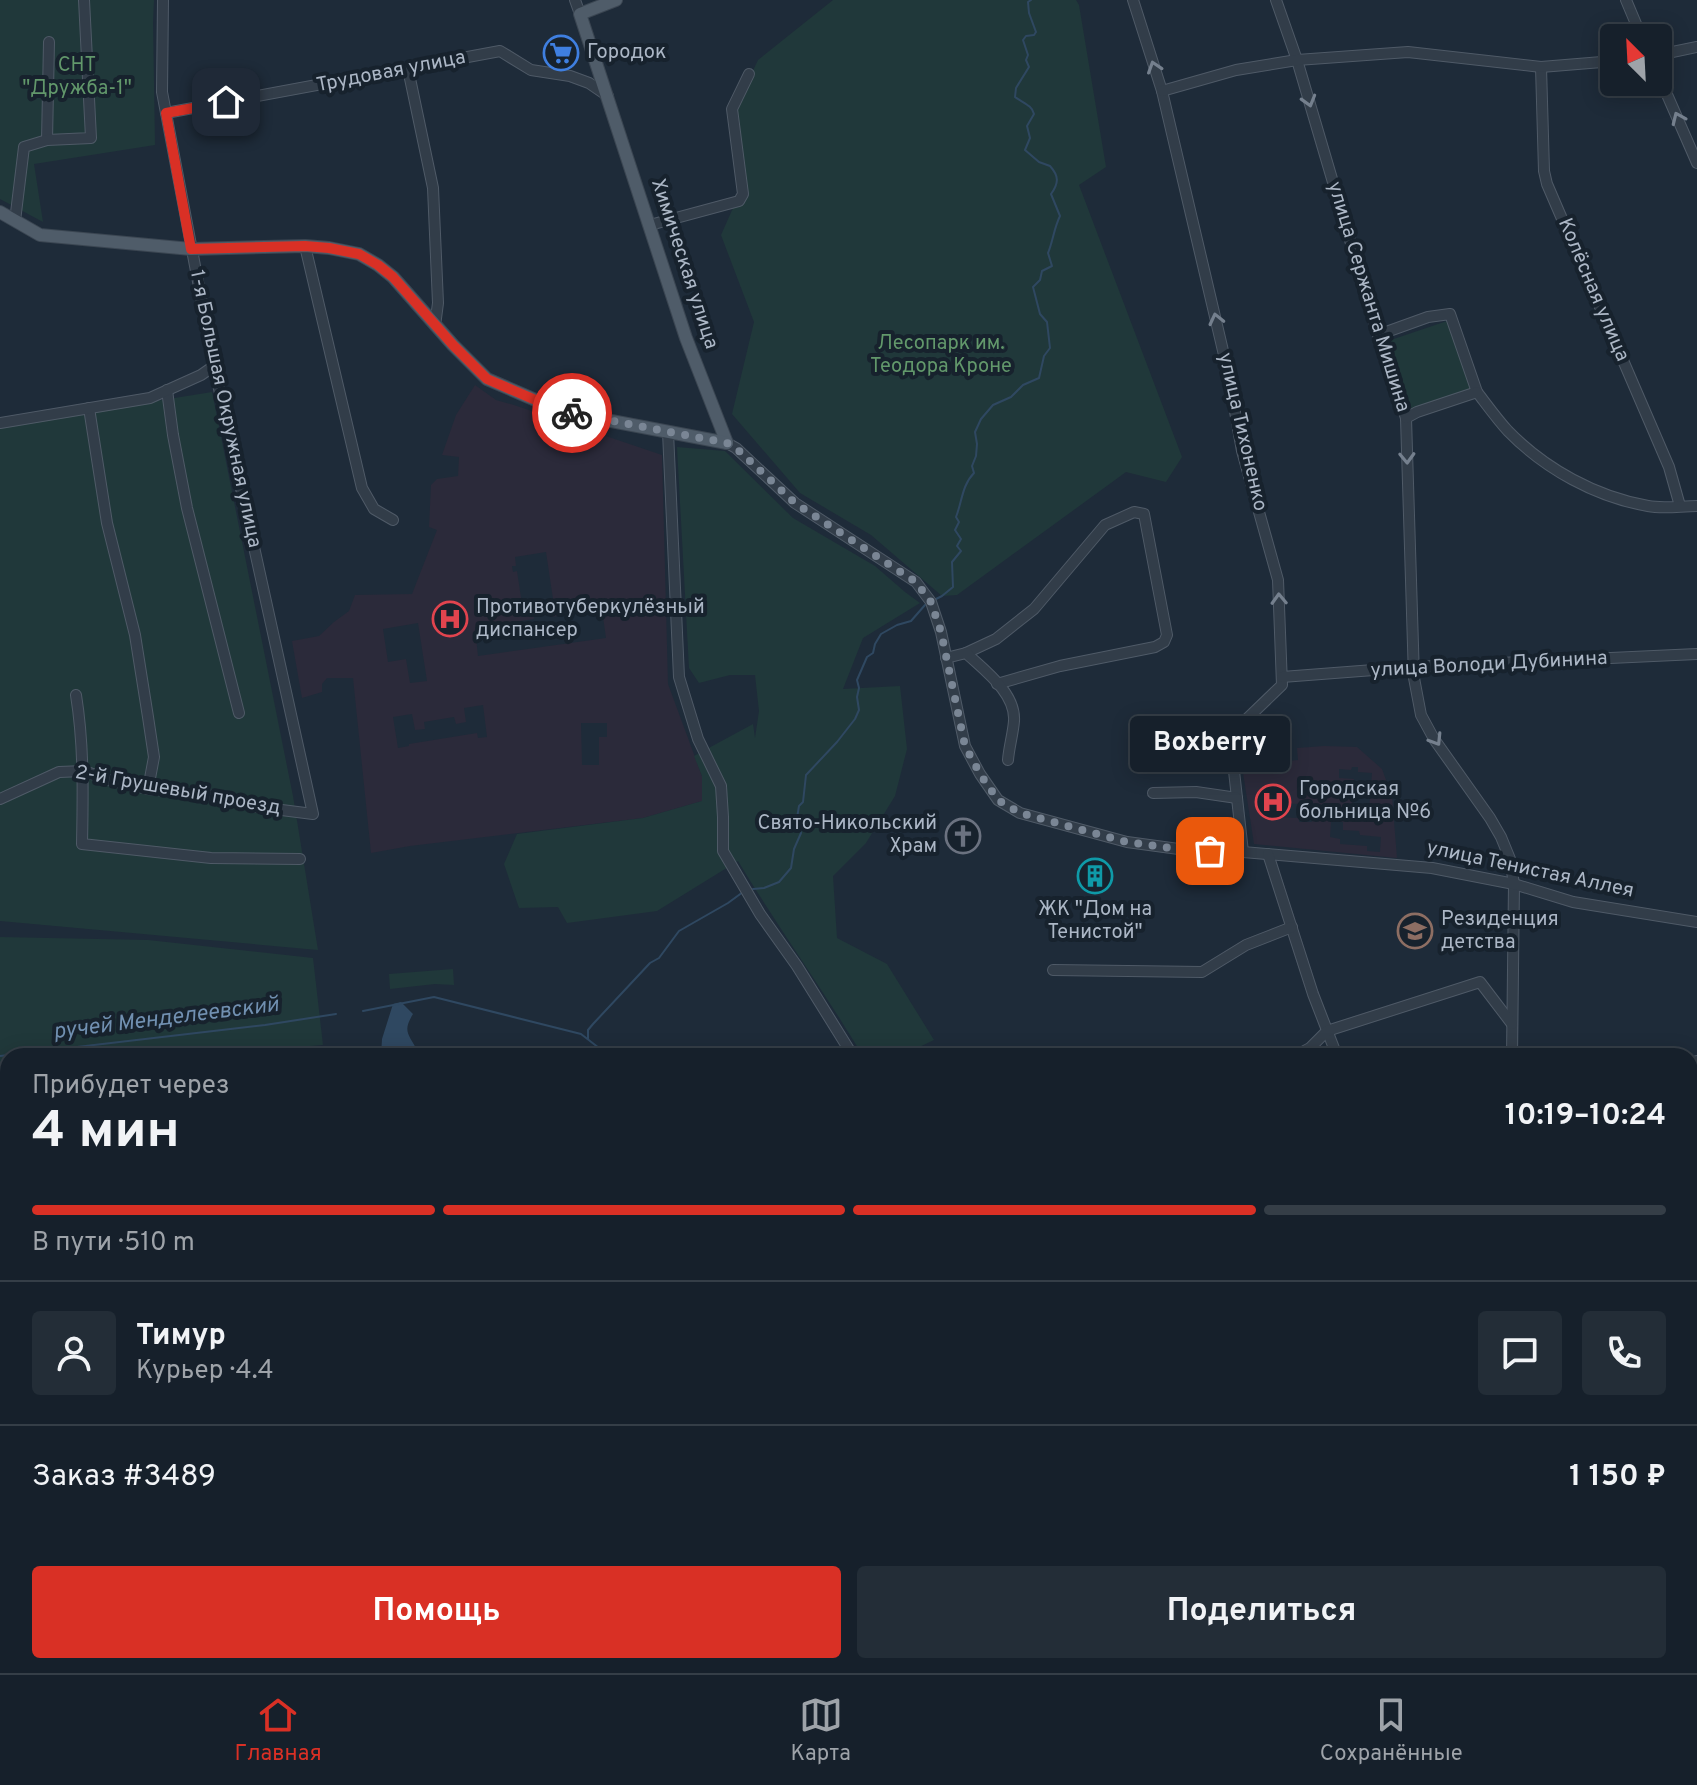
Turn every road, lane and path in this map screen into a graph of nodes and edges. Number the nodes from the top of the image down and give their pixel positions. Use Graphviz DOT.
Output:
graph roads {
  1 [pos="84,0"];
  2 [pos="163,0"];
  3 [pos="575,0"];
  4 [pos="616,0"];
  5 [pos="1133,0"];
  6 [pos="1276,0"];
  7 [pos="1626,0"];
  8 [pos="580,14"];
  9 [pos="1636,24"];
  10 [pos="49,42"];
  11 [pos="1697,47"];
  12 [pos="1672,52"];
  13 [pos="1297,60"];
  14 [pos="1600,62"];
  15 [pos="1541,67"];
  16 [pos="408,69"];
  17 [pos="749,74"];
  18 [pos="1162,91"];
  19 [pos="608,96"];
  20 [pos="1668,96"];
  21 [pos="166,113"];
  22 [pos="47,140"];
  23 [pos="1697,163"];
  24 [pos="0,212"];
  25 [pos="15,221"];
  26 [pos="650,225"];
  27 [pos="305,246"];
  28 [pos="191,249"];
  29 [pos="435,326"];
  30 [pos="1378,335"];
  31 [pos="214,366"];
  32 [pos="167,390"];
  33 [pos="1477,392"];
  34 [pos="89,408"];
  35 [pos="1406,418"];
  36 [pos="0,423"];
  37 [pos="668,432"];
  38 [pos="727,443"];
  39 [pos="1680,506"];
  40 [pos="1697,506"];
  41 [pos="393,520"];
  42 [pos="966,653"];
  43 [pos="1697,654"];
  44 [pos="946,658"];
  45 [pos="1413,667"];
  46 [pos="1282,677"];
  47 [pos="997,684"];
  48 [pos="76,695"];
  49 [pos="239,713"];
  50 [pos="1008,760"];
  51 [pos="84,771"];
  52 [pos="148,789"];
  53 [pos="1153,793"];
  54 [pos="1237,798"];
  55 [pos="0,799"];
  56 [pos="313,814"];
  57 [pos="1243,852"];
  58 [pos="1268,854"];
  59 [pos="300,859"];
  60 [pos="1514,884"];
  61 [pos="1697,922"];
  62 [pos="1292,927"];
  63 [pos="1053,970"];
  64 [pos="1512,1024"];
  65 [pos="1327,1031"];
  66 [pos="848,1048"];
  67 [pos="1310,1048"];
  68 [pos="1334,1048"];
  69 [pos="1512,1048"];
  1 -- 22 [label="street"];
  2 -- 21 [label="street, 1-я Большая Окружная улица"];
  3 -- 8 [label="street"];
  4 -- 8 [label="main road"];
  18 -- 5 [label="street, улица Тихоненко, one-way"];
  6 -- 13 [label="street, улица Сержанта Мишина"];
  7 -- 9 [label="street"];
  8 -- 19 [label="main road, Химическая улица"];
  10 -- 22 [label="street"];
  11 -- 12 [label="street"];
  13 -- 15 [label="street"];
  13 -- 18 [label="street"];
  13 -- 30 [label="street, улица Сержанта Мишина, one-way"];
  14 -- 15 [label="street"];
  15 -- 39 [label="street, Колёсная улица"];
  16 -- 19 [label="street, Трудовая улица"];
  16 -- 21 [label="street, Трудовая улица"];
  16 -- 29 [label="street"];
  17 -- 26 [label="street"];
  46 -- 18 [label="street, улица Тихоненко, one-way"];
  19 -- 26 [label="main road, Химическая улица"];
  23 -- 20 [label="street, one-way"];
  21 -- 28 [label="street, 1-я Большая Окружная улица"];
  22 -- 25 [label="street"];
  24 -- 25 [label="main road, улица Тенистая Аллея"];
  25 -- 28 [label="main road, улица Тенистая Аллея"];
  26 -- 38 [label="main road, Химическая улица"];
  27 -- 28 [label="main road, улица Тенистая Аллея"];
  27 -- 29 [label="main road, улица Тенистая Аллея"];
  27 -- 41 [label="street"];
  28 -- 31 [label="street, 1-я Большая Окружная улица"];
  29 -- 37 [label="main road, улица Тенистая Аллея"];
  30 -- 33 [label="street"];
  30 -- 35 [label="street, улица Сержанта Мишина"];
  31 -- 32 [label="street"];
  31 -- 56 [label="street, 1-я Большая Окружная улица"];
  32 -- 34 [label="street"];
  32 -- 49 [label="street"];
  33 -- 35 [label="street"];
  33 -- 39 [label="street"];
  34 -- 36 [label="street"];
  34 -- 52 [label="street"];
  35 -- 45 [label="street, улица Сержанта Мишина, one-way"];
  37 -- 38 [label="main road, улица Тенистая Аллея"];
  37 -- 66 [label="street"];
  38 -- 44 [label="street, улица Тенистая Аллея"];
  39 -- 40 [label="street"];
  42 -- 44 [label="street"];
  42 -- 47 [label="street"];
  42 -- 47 [label="street"];
  43 -- 45 [label="street, улица Володи Дубинина"];
  44 -- 57 [label="street, улица Тенистая Аллея"];
  45 -- 46 [label="street, улица Володи Дубинина"];
  45 -- 60 [label="street, улица Сержанта Мишина, one-way"];
  46 -- 54 [label="street"];
  47 -- 50 [label="street"];
  48 -- 51 [label="street"];
  51 -- 52 [label="street, 2-й Грушевый проезд"];
  51 -- 55 [label="street, 2-й Грушевый проезд"];
  51 -- 59 [label="street"];
  52 -- 56 [label="street, 2-й Грушевый проезд"];
  53 -- 54 [label="street"];
  54 -- 57 [label="street"];
  57 -- 58 [label="street, улица Тенистая Аллея"];
  58 -- 60 [label="street, улица Тенистая Аллея"];
  58 -- 62 [label="street"];
  60 -- 61 [label="street, улица Тенистая Аллея"];
  60 -- 64 [label="street, улица Сержанта Мишина"];
  62 -- 63 [label="street"];
  62 -- 65 [label="street"];
  64 -- 65 [label="street"];
  64 -- 69 [label="street, улица Сержанта Мишина"];
  65 -- 67 [label="street"];
  65 -- 68 [label="street"];
}
